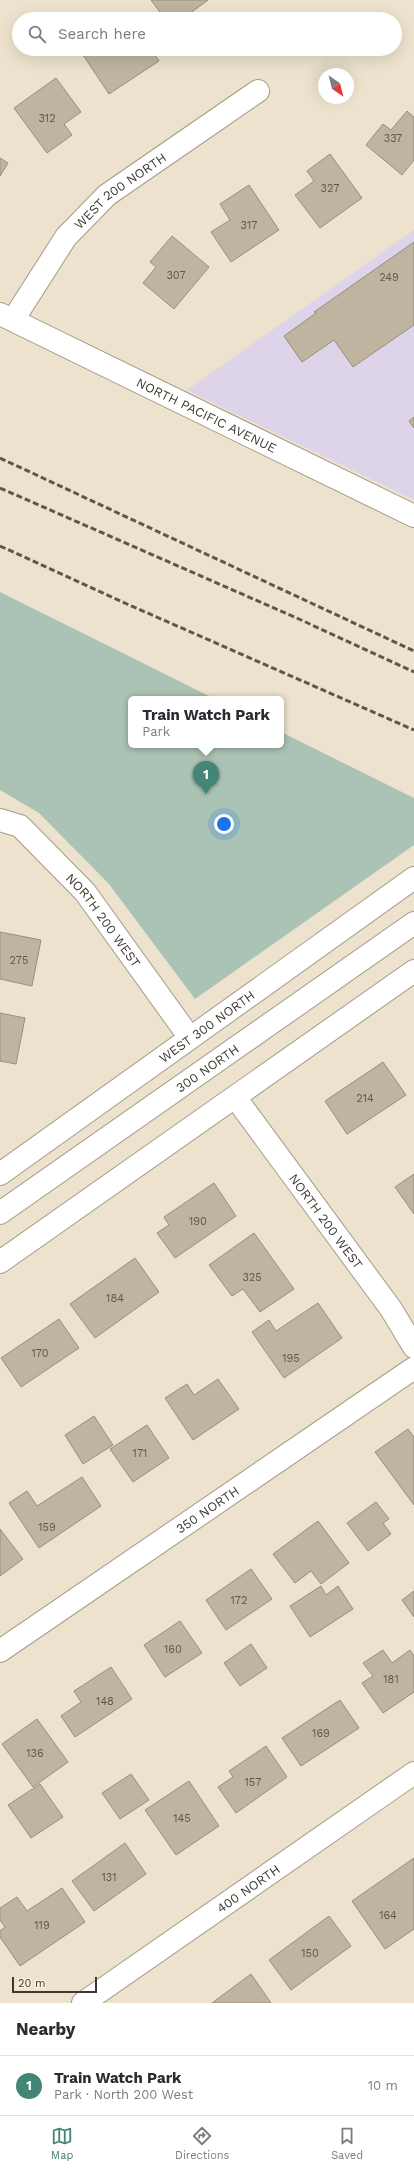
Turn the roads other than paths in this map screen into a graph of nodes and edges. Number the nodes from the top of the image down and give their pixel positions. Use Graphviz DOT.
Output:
graph roads {
  1 [pos="258,91"];
  2 [pos="7,317"];
  3 [pos="414,516"];
  4 [pos="0,820"];
  5 [pos="414,878"];
  6 [pos="414,922"];
  7 [pos="414,971"];
  8 [pos="190,1038"];
  9 [pos="235,1097"];
  10 [pos="0,1174"];
  11 [pos="0,1214"];
  12 [pos="0,1262"];
  13 [pos="414,1347"];
  14 [pos="414,1368"];
  15 [pos="0,1651"];
  16 [pos="414,1773"];
  17 [pos="82,2003"];
  1 -- 2 [label="street, WEST 200 NORTH"];
  2 -- 3 [label="street, NORTH PACIFIC AVENUE"];
  4 -- 8 [label="street, NORTH 200 WEST"];
  5 -- 8 [label="street, WEST 300 NORTH"];
  6 -- 11 [label="street, 300 NORTH"];
  7 -- 9 [label="street"];
  8 -- 10 [label="street, WEST 300 NORTH"];
  9 -- 12 [label="street"];
  9 -- 13 [label="street, NORTH 200 WEST"];
  14 -- 15 [label="street, 350 NORTH"];
  16 -- 17 [label="street, 400 NORTH"];
}
